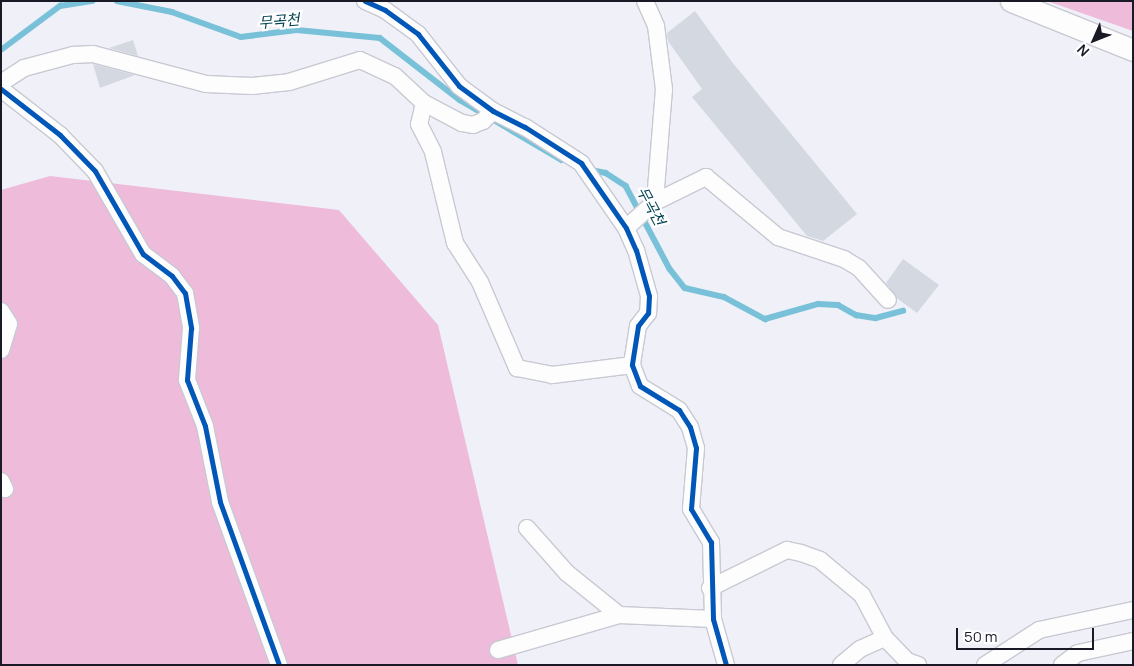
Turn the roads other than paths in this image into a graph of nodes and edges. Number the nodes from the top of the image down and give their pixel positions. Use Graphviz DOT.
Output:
graph roads {
  1 [pos="366,1"];
  2 [pos="645,1"];
  3 [pos="1011,1"];
  4 [pos="1133,50"];
  5 [pos="1,83"];
  6 [pos="1,89"];
  7 [pos="424,103"];
  8 [pos="488,116"];
  9 [pos="655,202"];
  10 [pos="626,228"];
  11 [pos="888,300"];
  12 [pos="1,311"];
  13 [pos="1,350"];
  14 [pos="632,366"];
  15 [pos="527,528"];
  16 [pos="710,588"];
  17 [pos="1133,610"];
  18 [pos="619,615"];
  19 [pos="714,619"];
  20 [pos="885,638"];
  21 [pos="1133,641"];
  22 [pos="498,650"];
  23 [pos="279,665"];
  24 [pos="726,665"];
  25 [pos="841,665"];
  26 [pos="918,665"];
  27 [pos="985,665"];
  28 [pos="1062,665"];
  1 -- 8 [label="street"];
  2 -- 9 [label="street"];
  3 -- 4 [label="street"];
  5 -- 7 [label="street"];
  6 -- 23 [label="street"];
  7 -- 8 [label="street"];
  7 -- 14 [label="street"];
  8 -- 10 [label="street"];
  9 -- 10 [label="street"];
  9 -- 11 [label="street"];
  10 -- 14 [label="street"];
  12 -- 13 [label="street"];
  14 -- 16 [label="street"];
  15 -- 18 [label="street"];
  16 -- 19 [label="street"];
  16 -- 20 [label="street"];
  17 -- 27 [label="street"];
  18 -- 19 [label="street"];
  18 -- 22 [label="street"];
  19 -- 24 [label="street"];
  20 -- 25 [label="street"];
  20 -- 26 [label="street"];
  21 -- 28 [label="street"];
}
